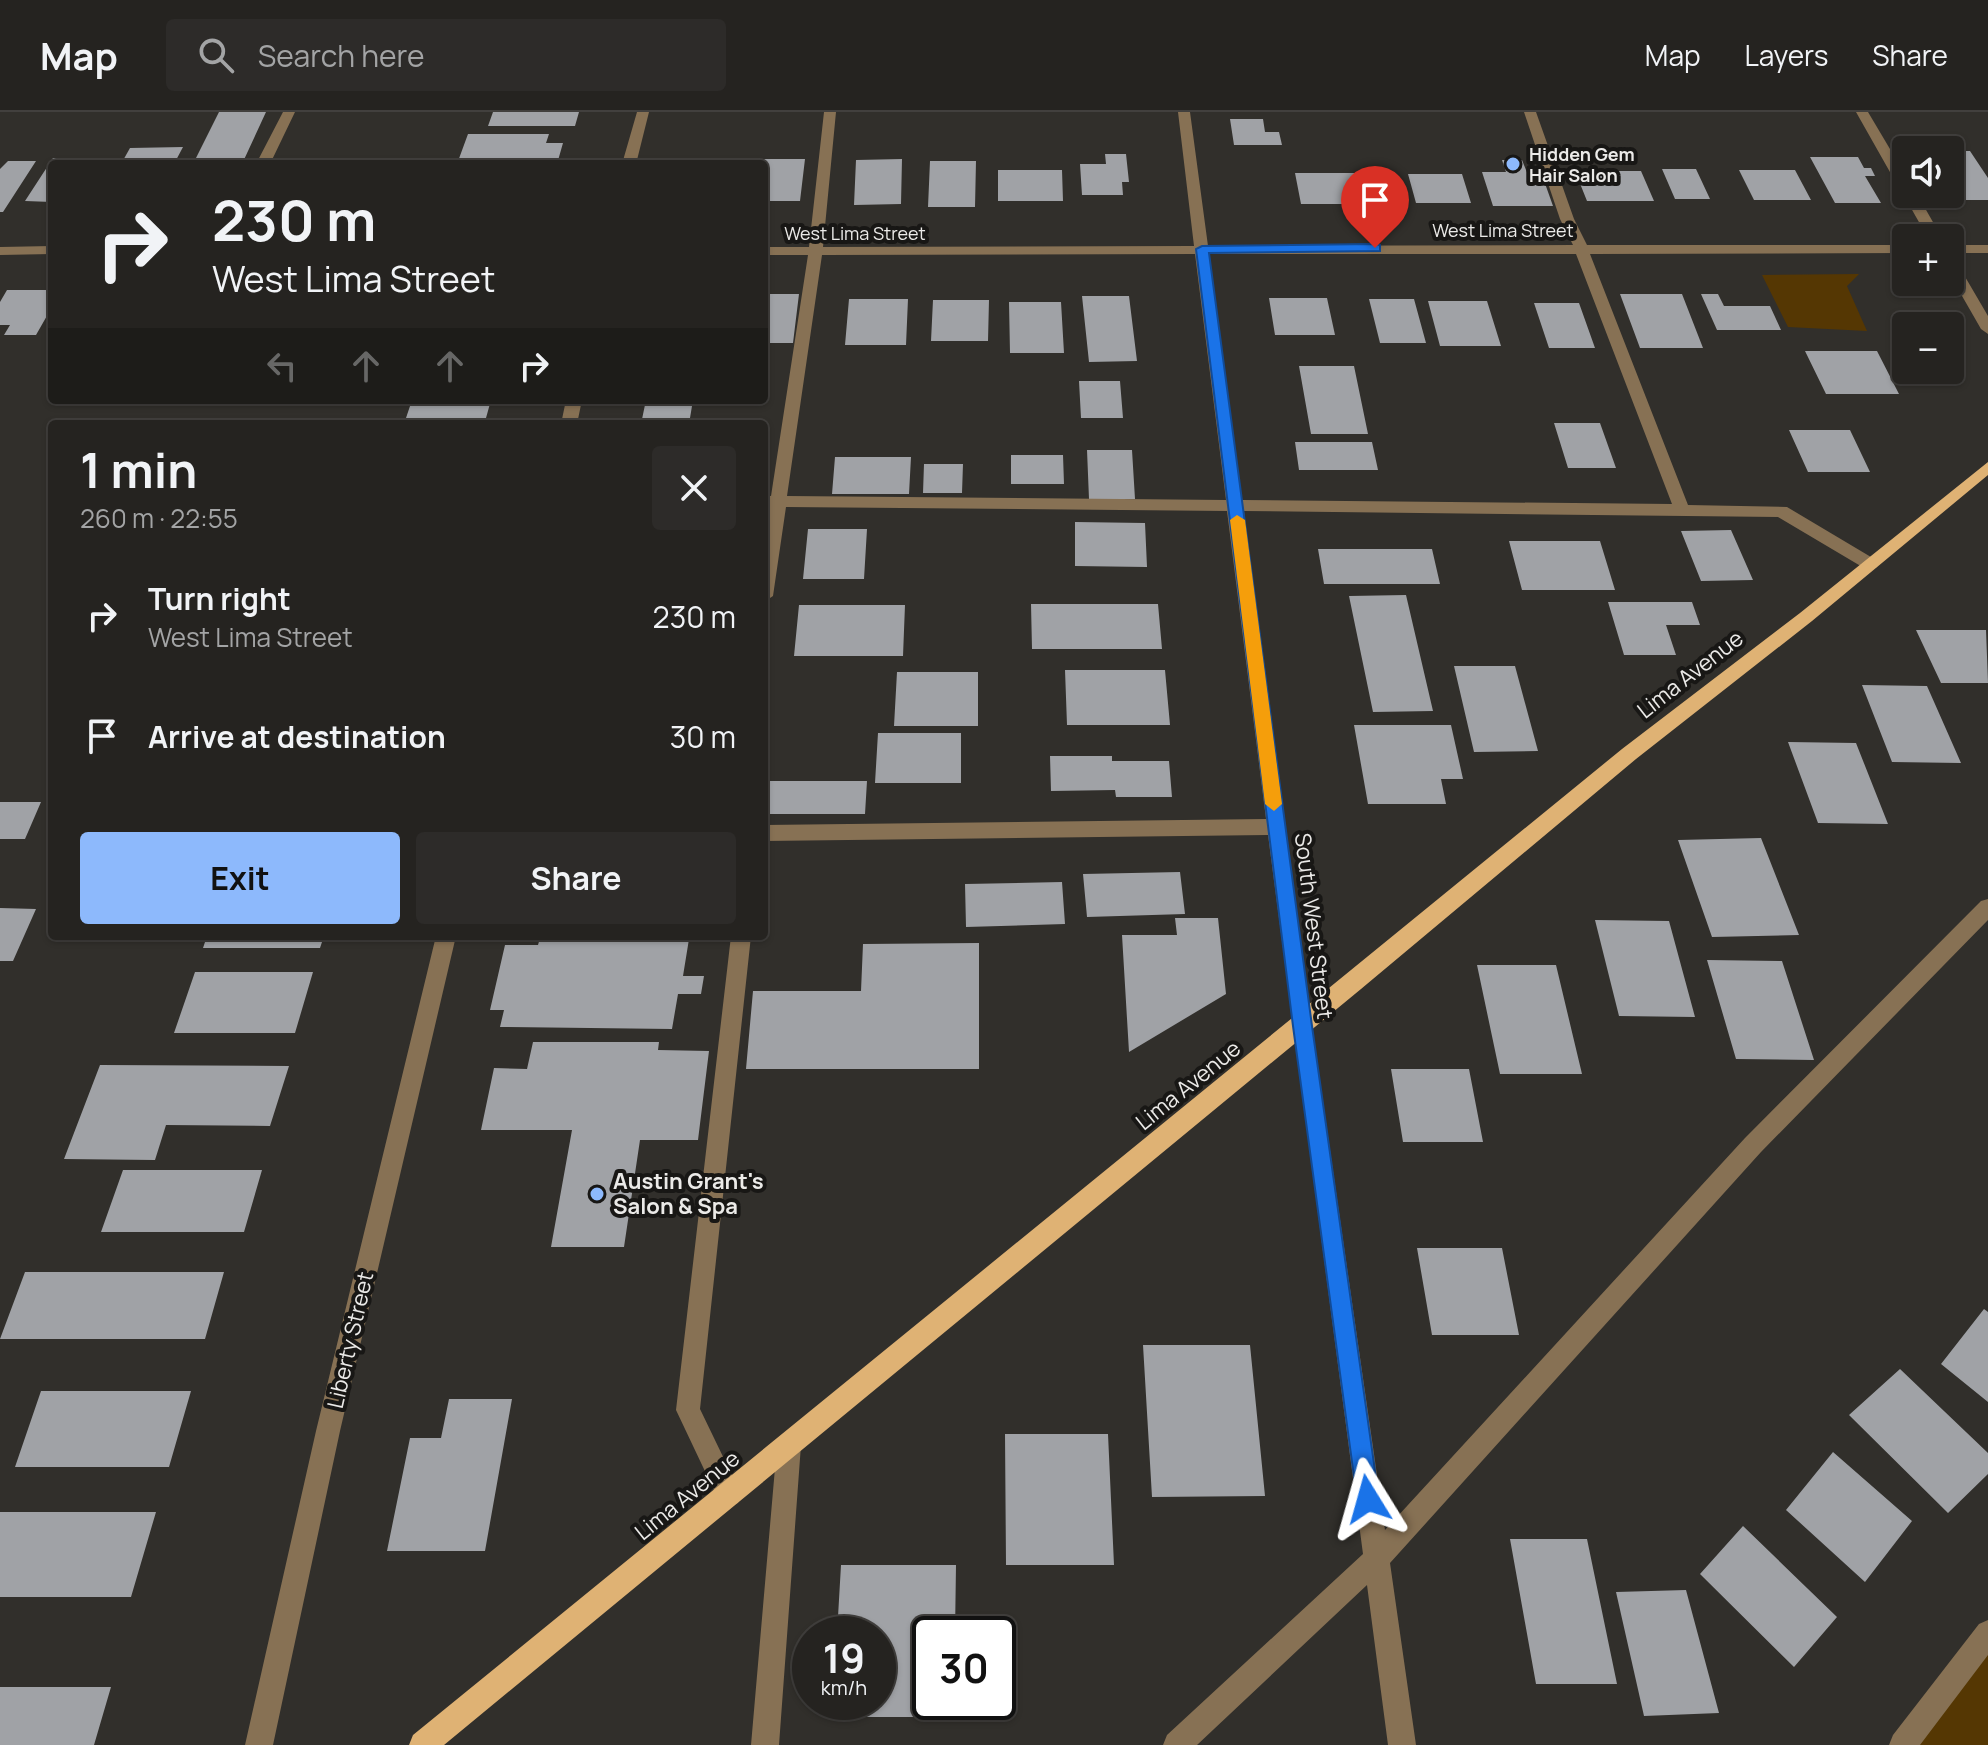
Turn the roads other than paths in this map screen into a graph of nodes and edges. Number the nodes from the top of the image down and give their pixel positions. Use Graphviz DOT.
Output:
graph roads {
  1 [pos="289,112"];
  2 [pos="643,112"];
  3 [pos="830,112"];
  4 [pos="1184,112"];
  5 [pos="1530,112"];
  6 [pos="1862,112"];
  7 [pos="265,160"];
  8 [pos="630,160"];
  9 [pos="1892,164"];
  10 [pos="1581,248"];
  11 [pos="1202,249"];
  12 [pos="1892,249"];
  13 [pos="1964,249"];
  14 [pos="1988,249"];
  15 [pos="48,250"];
  16 [pos="0,251"];
  17 [pos="768,251"];
  18 [pos="816,251"];
  19 [pos="1964,287"];
  20 [pos="1988,329"];
  21 [pos="1988,467"];
  22 [pos="770,501"];
  23 [pos="1235,504"];
  24 [pos="1682,510"];
  25 [pos="768,533"];
  26 [pos="1870,564"];
  27 [pos="1277,827"];
  28 [pos="768,833"];
  29 [pos="1988,907"];
  30 [pos="445,940"];
  31 [pos="741,940"];
  32 [pos="1302,1026"];
  33 [pos="789,1445"];
  34 [pos="729,1494"];
  35 [pos="1376,1559"];
  36 [pos="1988,1633"];
  37 [pos="259,1745"];
  38 [pos="423,1745"];
  39 [pos="765,1745"];
  40 [pos="1177,1745"];
  41 [pos="1402,1745"];
  42 [pos="1903,1745"];
  1 -- 7 [label="street"];
  2 -- 8 [label="street"];
  3 -- 18 [label="street"];
  4 -- 11 [label="street, South West Street"];
  5 -- 10 [label="street"];
  6 -- 9 [label="street"];
  10 -- 11 [label="street, West Lima Street"];
  10 -- 12 [label="street, West Lima Street"];
  10 -- 24 [label="street"];
  11 -- 18 [label="street, West Lima Street"];
  11 -- 23 [label="street, South West Street"];
  13 -- 14 [label="street"];
  15 -- 16 [label="street"];
  17 -- 18 [label="street, West Lima Street"];
  18 -- 22 [label="street"];
  19 -- 20 [label="street"];
  21 -- 26 [label="main road, Lima Avenue"];
  22 -- 23 [label="street"];
  22 -- 25 [label="street"];
  23 -- 24 [label="street"];
  23 -- 27 [label="street, South West Street"];
  24 -- 26 [label="street"];
  26 -- 32 [label="main road, Lima Avenue"];
  27 -- 28 [label="street"];
  27 -- 32 [label="street, South West Street"];
  29 -- 35 [label="street"];
  30 -- 37 [label="street, Liberty Street"];
  31 -- 34 [label="street"];
  32 -- 33 [label="main road, Lima Avenue"];
  32 -- 35 [label="street, South West Street"];
  33 -- 34 [label="main road, Lima Avenue"];
  33 -- 39 [label="street"];
  34 -- 38 [label="main road, Lima Avenue"];
  35 -- 40 [label="street"];
  35 -- 41 [label="street, South West Street"];
  36 -- 42 [label="street"];
}
